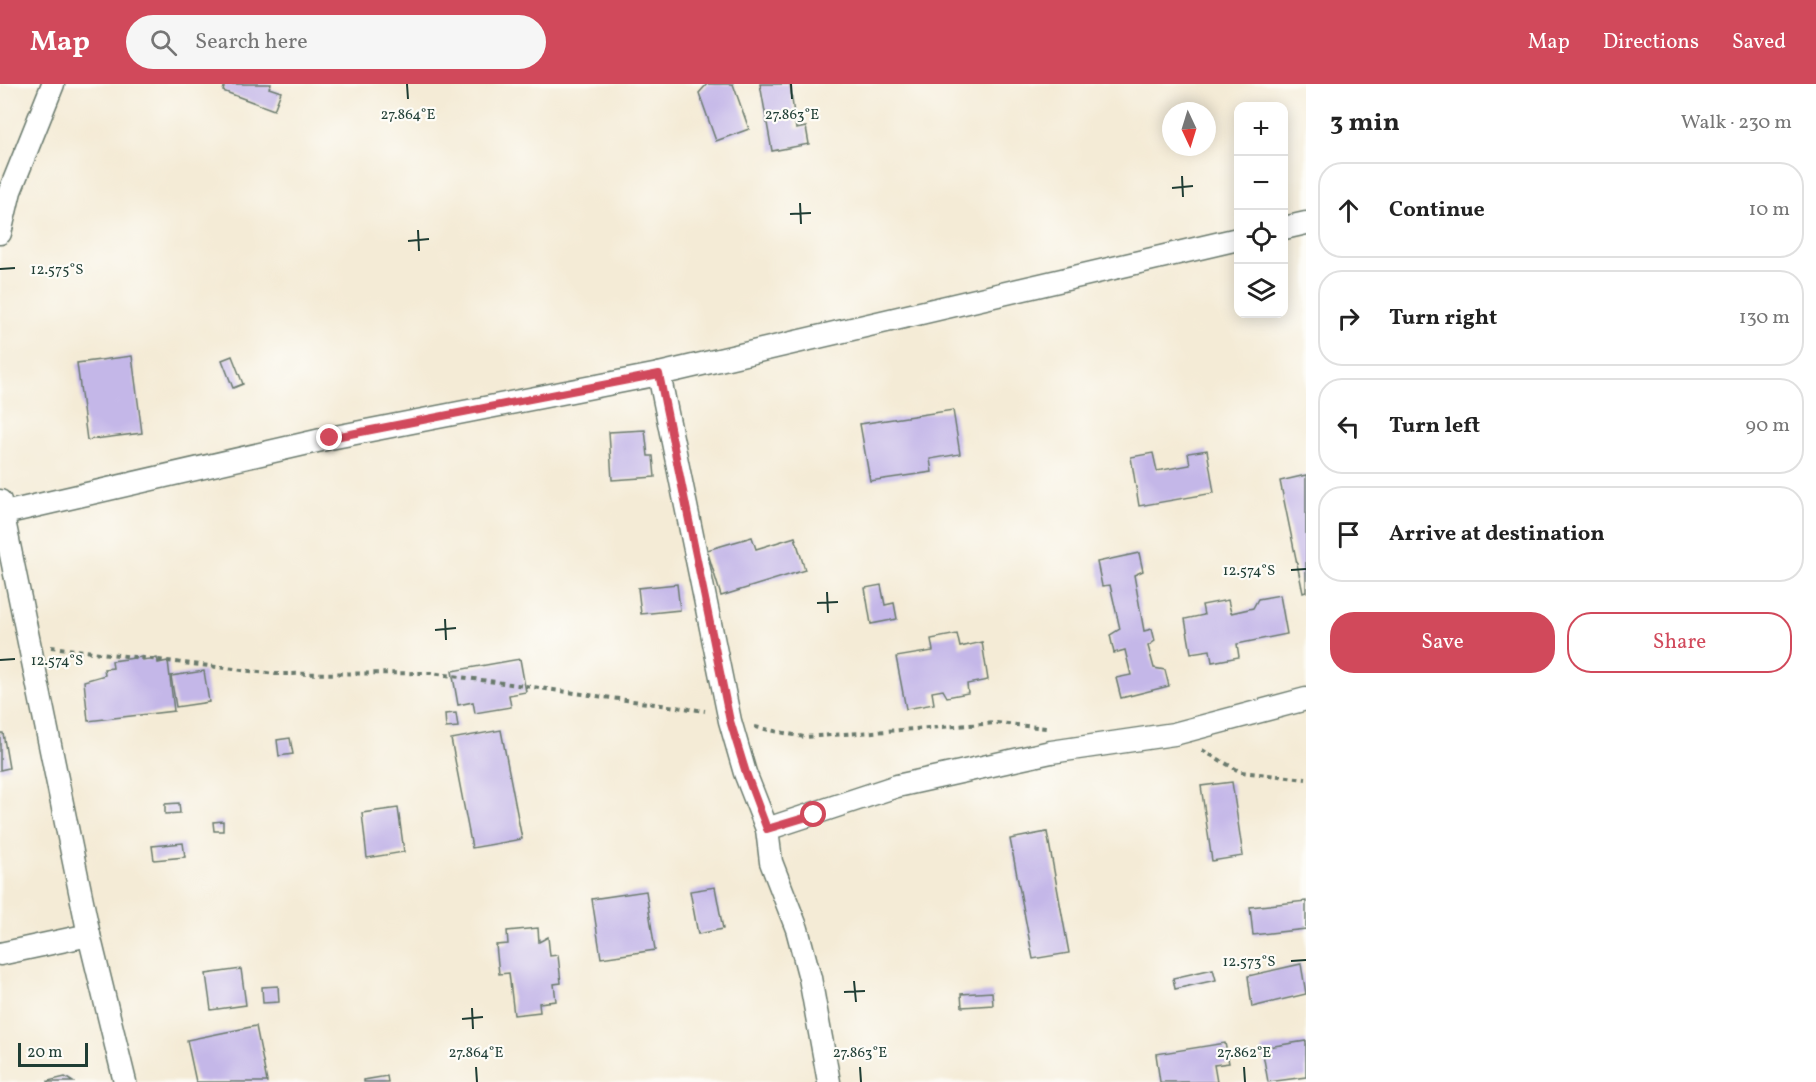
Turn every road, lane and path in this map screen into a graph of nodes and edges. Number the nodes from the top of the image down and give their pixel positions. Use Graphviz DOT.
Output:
graph roads {
  1 [pos="53,84"];
  2 [pos="1306,223"];
  3 [pos="1288,227"];
  4 [pos="0,233"];
  5 [pos="1234,240"];
  6 [pos="659,374"];
  7 [pos="0,509"];
  8 [pos="30,645"];
  9 [pos="1306,699"];
  10 [pos="730,721"];
  11 [pos="1050,729"];
  12 [pos="1174,734"];
  13 [pos="1306,779"];
  14 [pos="767,829"];
  15 [pos="89,936"];
  16 [pos="0,954"];
  17 [pos="124,1082"];
  18 [pos="829,1082"];
  1 -- 4 [label="street"];
  2 -- 3 [label="street"];
  5 -- 6 [label="street"];
  6 -- 7 [label="street"];
  6 -- 10 [label="street"];
  7 -- 8 [label="street"];
  8 -- 10 [label="path"];
  8 -- 15 [label="street"];
  9 -- 12 [label="street"];
  10 -- 11 [label="path"];
  10 -- 14 [label="street"];
  12 -- 13 [label="path"];
  12 -- 14 [label="street"];
  14 -- 18 [label="street"];
  15 -- 16 [label="street"];
  15 -- 17 [label="street"];
}
